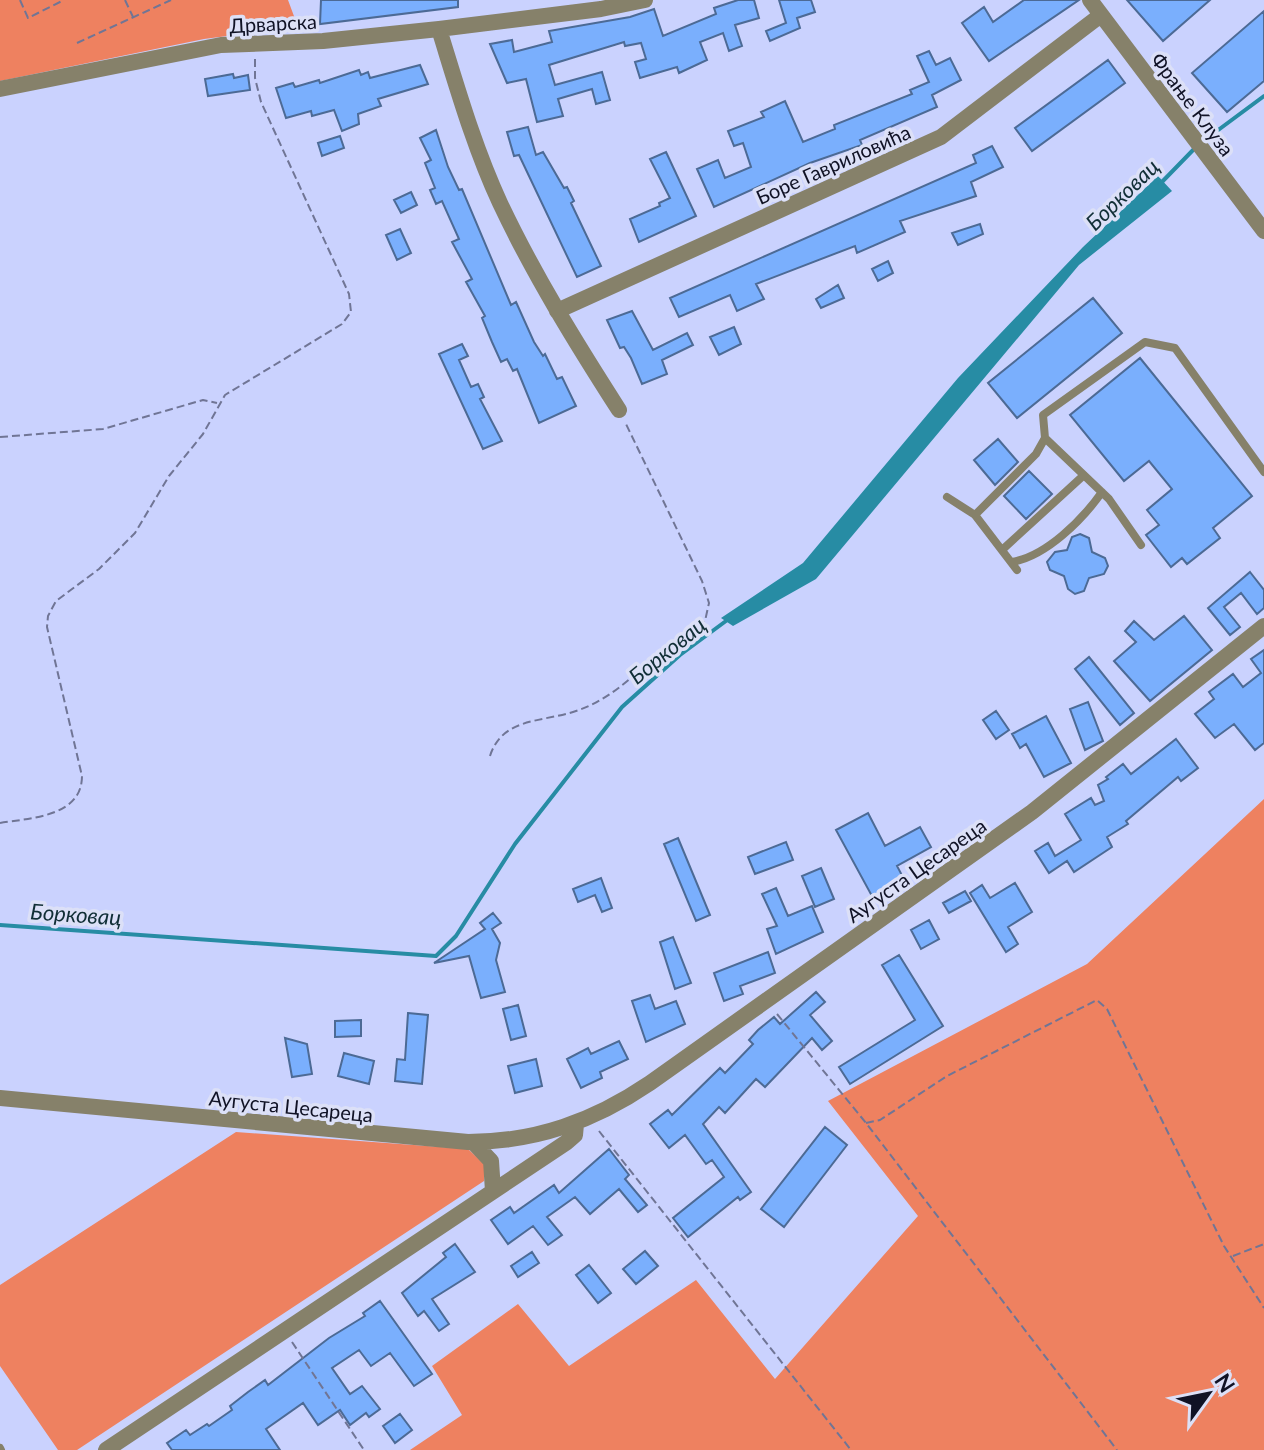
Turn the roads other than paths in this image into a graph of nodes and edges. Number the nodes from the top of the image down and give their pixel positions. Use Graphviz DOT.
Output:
graph roads {
  1 [pos="645,0"];
  2 [pos="1090,0"];
  3 [pos="1101,15"];
  4 [pos="439,29"];
  5 [pos="0,89"];
  6 [pos="1264,231"];
  7 [pos="557,311"];
  8 [pos="619,410"];
  9 [pos="1045,438"];
  10 [pos="1264,472"];
  11 [pos="1084,475"];
  12 [pos="1102,492"];
  13 [pos="947,497"];
  14 [pos="975,515"];
  15 [pos="1141,545"];
  16 [pos="1002,550"];
  17 [pos="1264,626"];
  18 [pos="0,1098"];
  19 [pos="582,1122"];
  20 [pos="473,1142"];
  21 [pos="493,1191"];
  22 [pos="106,1450"];
  1 -- 4 [label="street, Дрварска"];
  2 -- 3 [label="street, Фрање Клуза"];
  3 -- 6 [label="street, Фрање Клуза"];
  3 -- 7 [label="street, Боре Гавриловића"];
  4 -- 5 [label="street, Дрварска"];
  4 -- 7 [label="street"];
  7 -- 8 [label="street"];
  9 -- 10 [label="lane"];
  9 -- 11 [label="lane"];
  9 -- 14 [label="lane"];
  11 -- 12 [label="lane"];
  11 -- 16 [label="lane"];
  12 -- 15 [label="lane"];
  12 -- 16 [label="lane"];
  13 -- 14 [label="lane"];
  14 -- 16 [label="lane"];
  17 -- 19 [label="street, Аугуста Цесареца"];
  18 -- 20 [label="street, Аугуста Цесареца"];
  19 -- 20 [label="street, Аугуста Цесареца"];
  19 -- 21 [label="street, Аугуста Цесареца"];
  20 -- 21 [label="street"];
  21 -- 22 [label="street, Аугуста Цесареца"];
}
